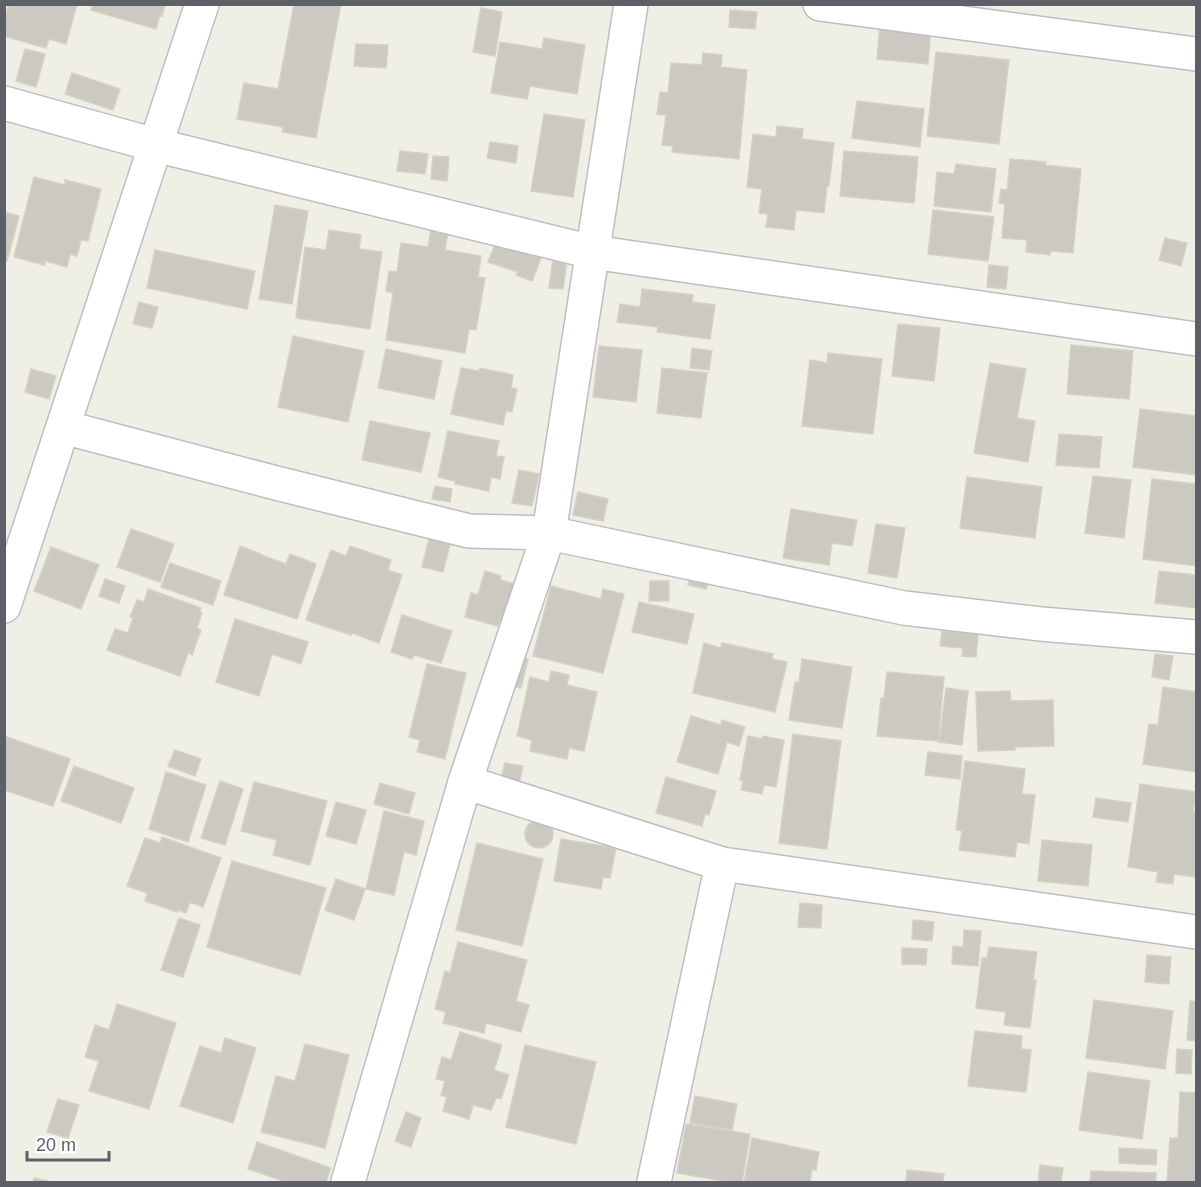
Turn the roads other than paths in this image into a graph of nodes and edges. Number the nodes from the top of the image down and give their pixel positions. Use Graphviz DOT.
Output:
graph roads {
  1 [pos="202,4"];
  2 [pos="630,4"];
  3 [pos="820,4"];
  4 [pos="1197,54"];
  5 [pos="4,103"];
  6 [pos="155,145"];
  7 [pos="592,252"];
  8 [pos="1197,339"];
  9 [pos="63,427"];
  10 [pos="549,533"];
  11 [pos="4,606"];
  12 [pos="1197,638"];
  13 [pos="465,782"];
  14 [pos="722,864"];
  15 [pos="1197,932"];
  16 [pos="348,1182"];
  17 [pos="654,1182"];
  1 -- 6 [label="street"];
  2 -- 7 [label="street"];
  3 -- 4 [label="street"];
  5 -- 6 [label="street"];
  6 -- 7 [label="street"];
  6 -- 9 [label="street"];
  7 -- 8 [label="street"];
  7 -- 10 [label="street"];
  9 -- 10 [label="street"];
  9 -- 11 [label="street"];
  10 -- 12 [label="street"];
  10 -- 13 [label="street"];
  13 -- 14 [label="street"];
  13 -- 16 [label="street"];
  14 -- 15 [label="street"];
  14 -- 17 [label="street"];
}
